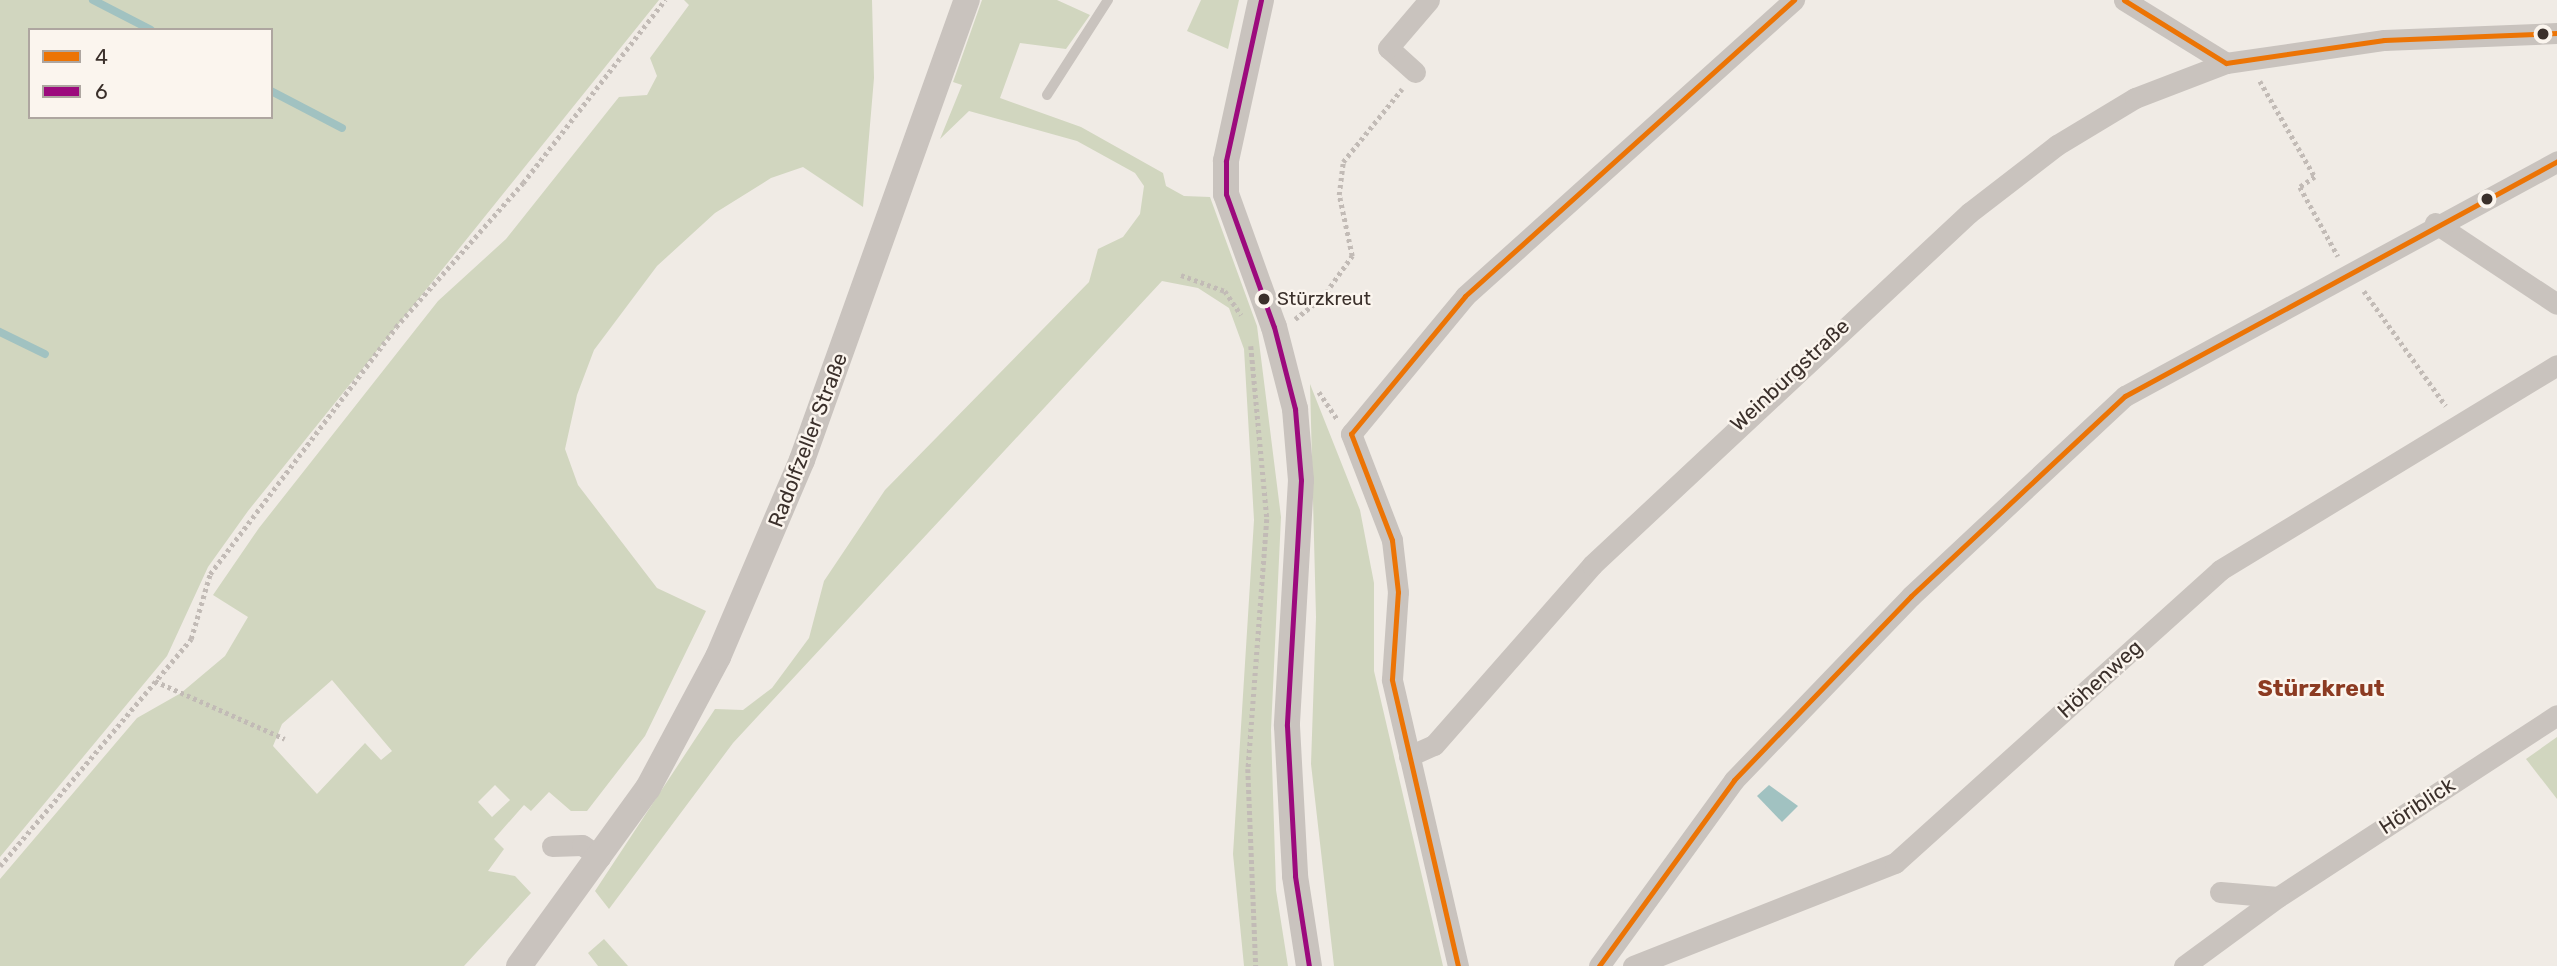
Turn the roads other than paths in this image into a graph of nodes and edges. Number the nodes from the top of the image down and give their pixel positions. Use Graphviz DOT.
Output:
graph roads {
  1 [pos="967,0"];
  2 [pos="1108,0"];
  3 [pos="1261,0"];
  4 [pos="1429,0"];
  5 [pos="1794,0"];
  6 [pos="2124,0"];
  7 [pos="2557,33"];
  8 [pos="2226,63"];
  9 [pos="1415,72"];
  10 [pos="1047,95"];
  11 [pos="2557,161"];
  12 [pos="2435,223"];
  13 [pos="2557,304"];
  14 [pos="2557,365"];
  15 [pos="2557,715"];
  16 [pos="1409,756"];
  17 [pos="552,846"];
  18 [pos="600,857"];
  19 [pos="2220,892"];
  20 [pos="2277,897"];
  21 [pos="519,966"];
  22 [pos="1308,966"];
  23 [pos="1458,966"];
  24 [pos="1599,966"];
  25 [pos="1633,966"];
  26 [pos="2184,966"];
  1 -- 18 [label="street, Radolfzeller Straße"];
  2 -- 10 [label="lane"];
  3 -- 22 [label="street"];
  4 -- 9 [label="street"];
  5 -- 16 [label="street"];
  6 -- 8 [label="street"];
  7 -- 8 [label="street, Weinburgstraße"];
  8 -- 16 [label="street, Weinburgstraße"];
  11 -- 12 [label="street"];
  12 -- 13 [label="street"];
  12 -- 24 [label="street"];
  14 -- 25 [label="street, Höhenweg"];
  15 -- 20 [label="street, Höriblick"];
  16 -- 23 [label="street"];
  17 -- 18 [label="street"];
  18 -- 21 [label="street, Radolfzeller Straße"];
  19 -- 20 [label="street"];
  20 -- 26 [label="street, Höriblick"];
}
